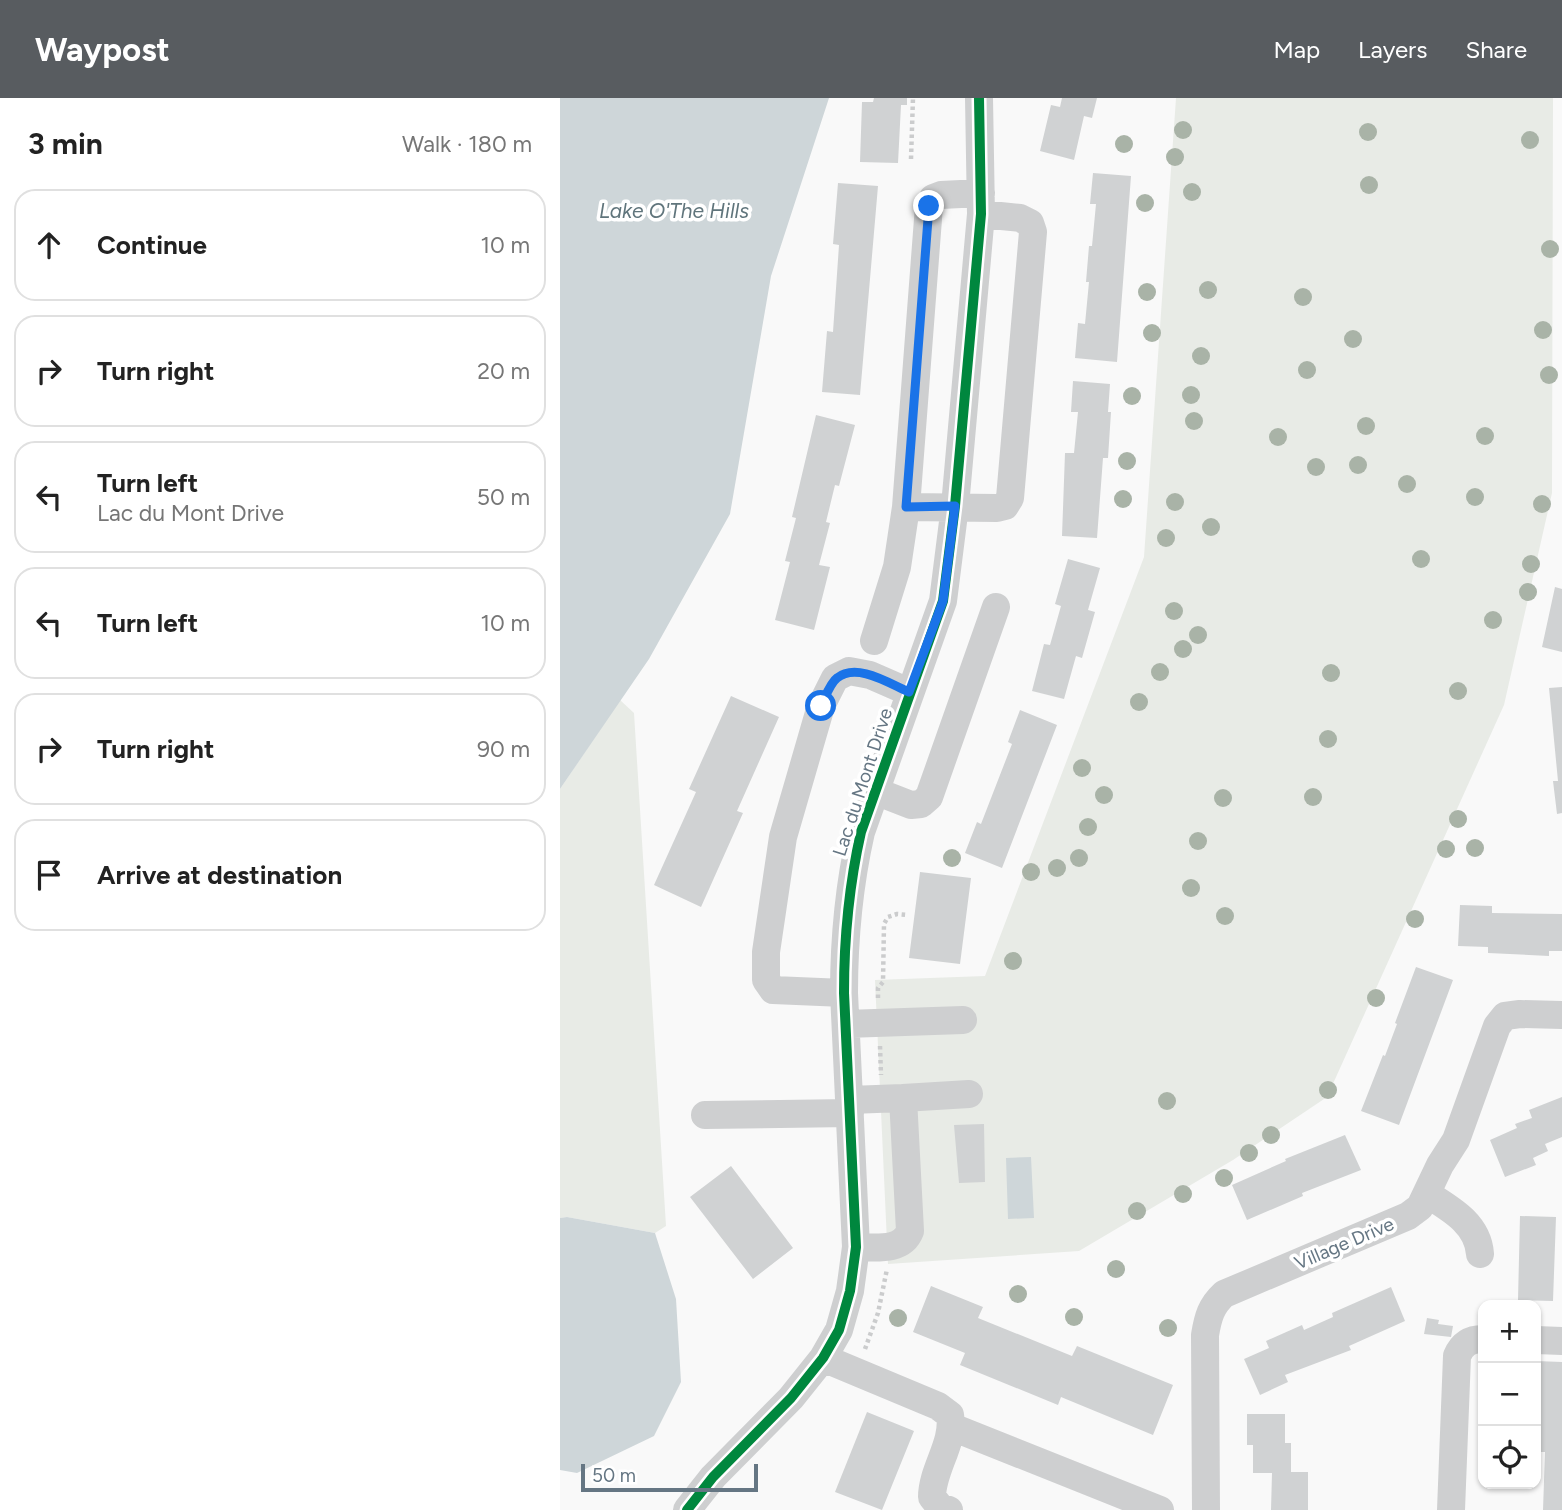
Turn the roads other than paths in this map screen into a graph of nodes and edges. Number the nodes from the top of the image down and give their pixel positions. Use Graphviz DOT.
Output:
graph roads {
  1 [pos="979,98"];
  2 [pos="981,204"];
  3 [pos="955,506"];
  4 [pos="906,507"];
  5 [pos="996,607"];
  6 [pos="874,640"];
  7 [pos="909,692"];
  8 [pos="875,791"];
  9 [pos="844,993"];
  10 [pos="1562,1015"];
  11 [pos="964,1020"];
  12 [pos="846,1024"];
  13 [pos="969,1094"];
  14 [pos="903,1098"];
  15 [pos="850,1107"];
  16 [pos="705,1115"];
  17 [pos="1427,1194"];
  18 [pos="856,1247"];
  19 [pos="1480,1254"];
  20 [pos="1478,1340"];
  21 [pos="1541,1340"];
  22 [pos="1562,1341"];
  23 [pos="823,1358"];
  24 [pos="953,1427"];
  25 [pos="687,1510"];
  26 [pos="949,1510"];
  27 [pos="1160,1510"];
  28 [pos="1206,1510"];
  29 [pos="1451,1510"];
  1 -- 2 [label="street, Lac du Mont Drive"];
  2 -- 3 [label="street, Lac du Mont Drive"];
  2 -- 3 [label="street"];
  2 -- 4 [label="street"];
  3 -- 4 [label="street"];
  3 -- 7 [label="street, Lac du Mont Drive"];
  4 -- 6 [label="street"];
  5 -- 8 [label="street"];
  7 -- 8 [label="street, Lac du Mont Drive"];
  7 -- 9 [label="street"];
  8 -- 9 [label="street, Lac du Mont Drive"];
  9 -- 12 [label="street, Lac du Mont Drive"];
  10 -- 17 [label="street, Village Drive"];
  11 -- 12 [label="street"];
  12 -- 15 [label="street, Lac du Mont Drive"];
  13 -- 14 [label="street"];
  14 -- 15 [label="street"];
  14 -- 18 [label="street"];
  15 -- 16 [label="street"];
  15 -- 18 [label="street, Lac du Mont Drive"];
  17 -- 19 [label="street"];
  17 -- 28 [label="street, Village Drive"];
  18 -- 23 [label="street, Lac du Mont Drive"];
  20 -- 29 [label="street"];
  21 -- 22 [label="street"];
  23 -- 24 [label="street"];
  23 -- 25 [label="street, Lac du Mont Drive"];
  24 -- 26 [label="street"];
  24 -- 27 [label="street"];
}
